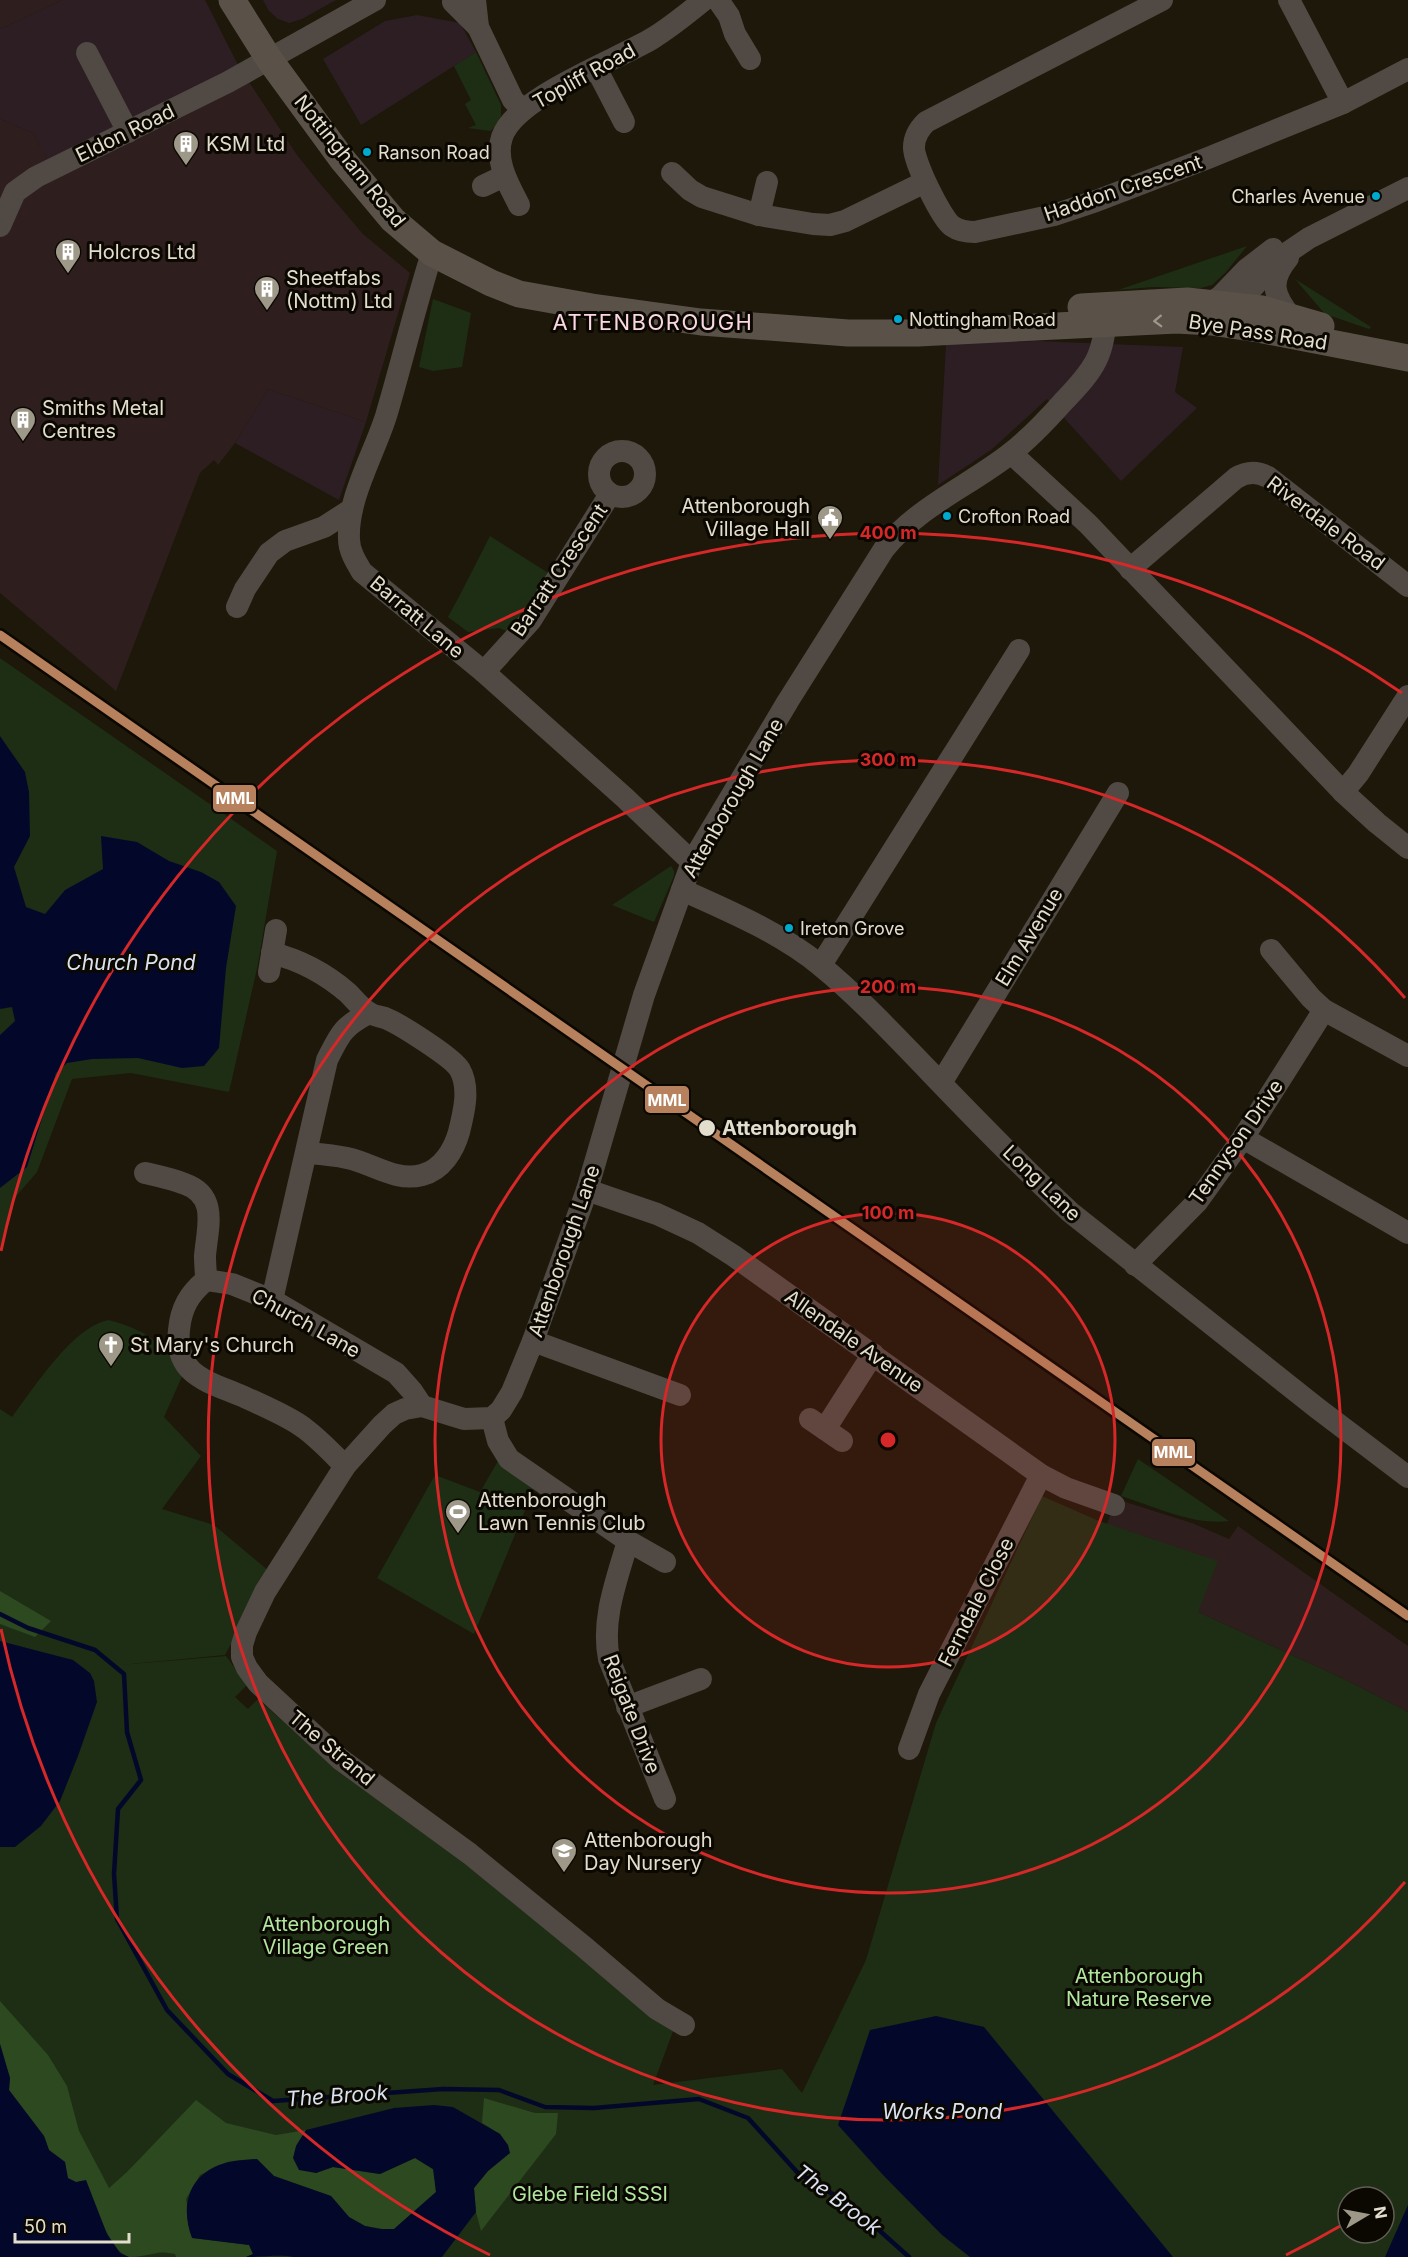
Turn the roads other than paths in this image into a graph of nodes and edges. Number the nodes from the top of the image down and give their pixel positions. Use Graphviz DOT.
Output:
graph roads {
  1 [pos="232,0"];
  2 [pos="375,0"];
  3 [pos="475,0"];
  4 [pos="704,0"];
  5 [pos="718,0"];
  6 [pos="1162,0"];
  7 [pos="1289,0"];
  8 [pos="449,1"];
  9 [pos="478,27"];
  10 [pos="87,53"];
  11 [pos="750,59"];
  12 [pos="270,60"];
  13 [pos="596,69"];
  14 [pos="1408,69"];
  15 [pos="1343,103"];
  16 [pos="523,110"];
  17 [pos="624,122"];
  18 [pos="128,132"];
  19 [pos="672,173"];
  20 [pos="504,176"];
  21 [pos="767,182"];
  22 [pos="925,182"];
  23 [pos="483,186"];
  24 [pos="1408,188"];
  25 [pos="519,206"];
  26 [pos="759,214"];
  27 [pos="0,226"];
  28 [pos="1309,238"];
  29 [pos="432,253"];
  30 [pos="1218,310"];
  31 [pos="1106,314"];
  32 [pos="1291,317"];
  33 [pos="1408,353"];
  34 [pos="1408,358"];
  35 [pos="1011,453"];
  36 [pos="610,494"];
  37 [pos="352,509"];
  38 [pos="324,526"];
  39 [pos="349,539"];
  40 [pos="1130,569"];
  41 [pos="1408,586"];
  42 [pos="237,607"];
  43 [pos="1019,650"];
  44 [pos="484,672"];
  45 [pos="1408,696"];
  46 [pos="1343,792"];
  47 [pos="1118,793"];
  48 [pos="1408,848"];
  49 [pos="692,862"];
  50 [pos="682,890"];
  51 [pos="276,930"];
  52 [pos="1272,949"];
  53 [pos="821,966"];
  54 [pos="1324,1010"];
  55 [pos="369,1013"];
  56 [pos="1408,1056"];
  57 [pos="941,1083"];
  58 [pos="1243,1138"];
  59 [pos="307,1153"];
  60 [pos="144,1173"];
  61 [pos="587,1190"];
  62 [pos="1408,1233"];
  63 [pos="1135,1265"];
  64 [pos="206,1280"];
  65 [pos="272,1300"];
  66 [pos="533,1341"];
  67 [pos="873,1354"];
  68 [pos="672,1396"];
  69 [pos="422,1406"];
  70 [pos="492,1418"];
  71 [pos="826,1430"];
  72 [pos="345,1466"];
  73 [pos="1041,1474"];
  74 [pos="1408,1477"];
  75 [pos="1114,1505"];
  76 [pos="628,1541"];
  77 [pos="665,1562"];
  78 [pos="692,1690"];
  79 [pos="627,1707"];
  80 [pos="908,1735"];
  81 [pos="655,1791"];
  82 [pos="684,2025"];
  1 -- 12 [label="main road, Nottingham Road"];
  2 -- 12 [label="street"];
  3 -- 9 [label="street"];
  4 -- 13 [label="street, Topliff Road"];
  5 -- 11 [label="street"];
  6 -- 22 [label="street, Haddon Crescent"];
  7 -- 15 [label="street"];
  8 -- 9 [label="street"];
  9 -- 16 [label="street"];
  10 -- 18 [label="street"];
  12 -- 18 [label="street, Eldon Road"];
  12 -- 29 [label="main road, Nottingham Road"];
  13 -- 16 [label="street, Topliff Road"];
  13 -- 17 [label="street"];
  14 -- 15 [label="street, Haddon Crescent"];
  15 -- 22 [label="street, Haddon Crescent"];
  16 -- 20 [label="street, Topliff Road"];
  18 -- 27 [label="street, Eldon Road"];
  19 -- 26 [label="street"];
  20 -- 23 [label="street"];
  20 -- 25 [label="street, Topliff Road"];
  21 -- 26 [label="street"];
  22 -- 26 [label="street"];
  24 -- 28 [label="street"];
  28 -- 30 [label="street"];
  28 -- 32 [label="street"];
  29 -- 31 [label="main road, Nottingham Road"];
  29 -- 37 [label="street, Barratt Lane"];
  30 -- 31 [label="main road, Bye Pass Road"];
  30 -- 32 [label="main road, Bye Pass Road"];
  30 -- 34 [label="main road, Bye Pass Road"];
  31 -- 35 [label="street, Attenborough Lane"];
  32 -- 33 [label="main road, Bye Pass Road"];
  35 -- 40 [label="street"];
  35 -- 49 [label="street, Attenborough Lane"];
  36 -- 44 [label="street, Barratt Crescent"];
  37 -- 38 [label="street"];
  37 -- 39 [label="street, Barratt Lane"];
  38 -- 39 [label="street"];
  38 -- 42 [label="street"];
  39 -- 44 [label="street, Barratt Lane"];
  40 -- 41 [label="street, Riverdale Road"];
  40 -- 46 [label="street"];
  43 -- 53 [label="street"];
  44 -- 49 [label="street, Barratt Lane"];
  45 -- 46 [label="street"];
  46 -- 48 [label="street"];
  47 -- 57 [label="street, Elm Avenue"];
  49 -- 50 [label="street, Attenborough Lane"];
  50 -- 53 [label="street, Long Lane"];
  50 -- 61 [label="street, Attenborough Lane"];
  51 -- 55 [label="street"];
  52 -- 54 [label="street"];
  53 -- 57 [label="street, Long Lane"];
  54 -- 56 [label="street"];
  54 -- 58 [label="street, Tennyson Drive"];
  55 -- 59 [label="street"];
  55 -- 59 [label="street"];
  57 -- 63 [label="street, Long Lane"];
  58 -- 62 [label="street"];
  58 -- 63 [label="street, Tennyson Drive"];
  59 -- 65 [label="street"];
  60 -- 64 [label="street"];
  61 -- 66 [label="street, Attenborough Lane"];
  61 -- 67 [label="street, Allendale Avenue"];
  63 -- 74 [label="street, Long Lane"];
  64 -- 65 [label="street, Church Lane"];
  64 -- 72 [label="street"];
  65 -- 69 [label="street, Church Lane"];
  66 -- 68 [label="street"];
  66 -- 70 [label="street, Attenborough Lane"];
  67 -- 71 [label="street"];
  67 -- 73 [label="street, Allendale Avenue"];
  69 -- 70 [label="street"];
  69 -- 72 [label="street, The Strand"];
  70 -- 76 [label="street"];
  72 -- 82 [label="street, The Strand"];
  73 -- 75 [label="street, Allendale Avenue"];
  73 -- 80 [label="street, Ferndale Close"];
  76 -- 77 [label="street"];
  76 -- 79 [label="street, Reigate Drive"];
  78 -- 79 [label="street"];
  79 -- 81 [label="street, Reigate Drive"];
}
